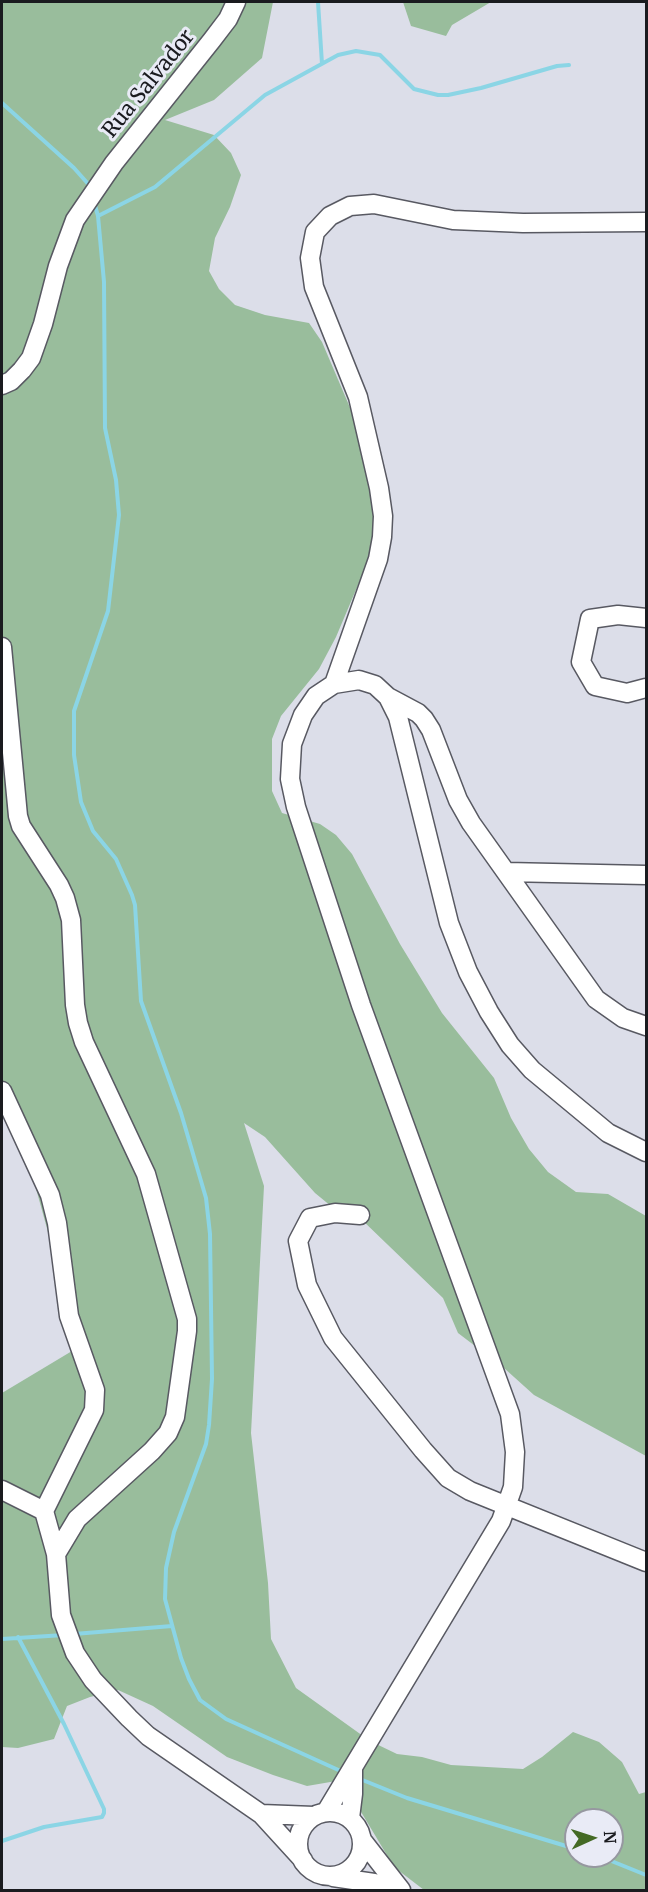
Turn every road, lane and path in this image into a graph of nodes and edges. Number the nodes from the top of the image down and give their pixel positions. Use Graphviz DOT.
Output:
graph roads {
  1 [pos="236,2"];
  2 [pos="646,222"];
  3 [pos="2,385"];
  4 [pos="646,618"];
  5 [pos="2,647"];
  6 [pos="334,684"];
  7 [pos="646,688"];
  8 [pos="388,697"];
  9 [pos="506,872"];
  10 [pos="646,875"];
  11 [pos="646,1026"];
  12 [pos="2,1091"];
  13 [pos="646,1152"];
  14 [pos="360,1215"];
  15 [pos="2,1490"];
  16 [pos="506,1506"];
  17 [pos="44,1511"];
  18 [pos="56,1554"];
  19 [pos="646,1562"];
  20 [pos="353,1769"];
  21 [pos="261,1814"];
  22 [pos="320,1814"];
  23 [pos="350,1818"];
  24 [pos="362,1840"];
  25 [pos="303,1860"];
  26 [pos="322,1875"];
  27 [pos="393,1890"];
  28 [pos="401,1890"];
  1 -- 3 [label="street, Rua Salvador"];
  2 -- 6 [label="street"];
  4 -- 7 [label="street"];
  5 -- 18 [label="street"];
  6 -- 8 [label="street"];
  6 -- 16 [label="street"];
  8 -- 9 [label="street"];
  8 -- 13 [label="street"];
  9 -- 10 [label="street"];
  9 -- 11 [label="street"];
  12 -- 17 [label="street"];
  14 -- 16 [label="street"];
  15 -- 17 [label="street"];
  16 -- 19 [label="street"];
  16 -- 20 [label="street"];
  17 -- 18 [label="street"];
  18 -- 21 [label="street"];
  20 -- 22 [label="street"];
  20 -- 23 [label="street"];
  21 -- 22 [label="street"];
  21 -- 25 [label="street"];
  22 -- 23 [label="street"];
  22 -- 25 [label="street"];
  23 -- 24 [label="street"];
  24 -- 26 [label="street"];
  24 -- 28 [label="street"];
  25 -- 26 [label="street"];
  26 -- 27 [label="street"];
}
